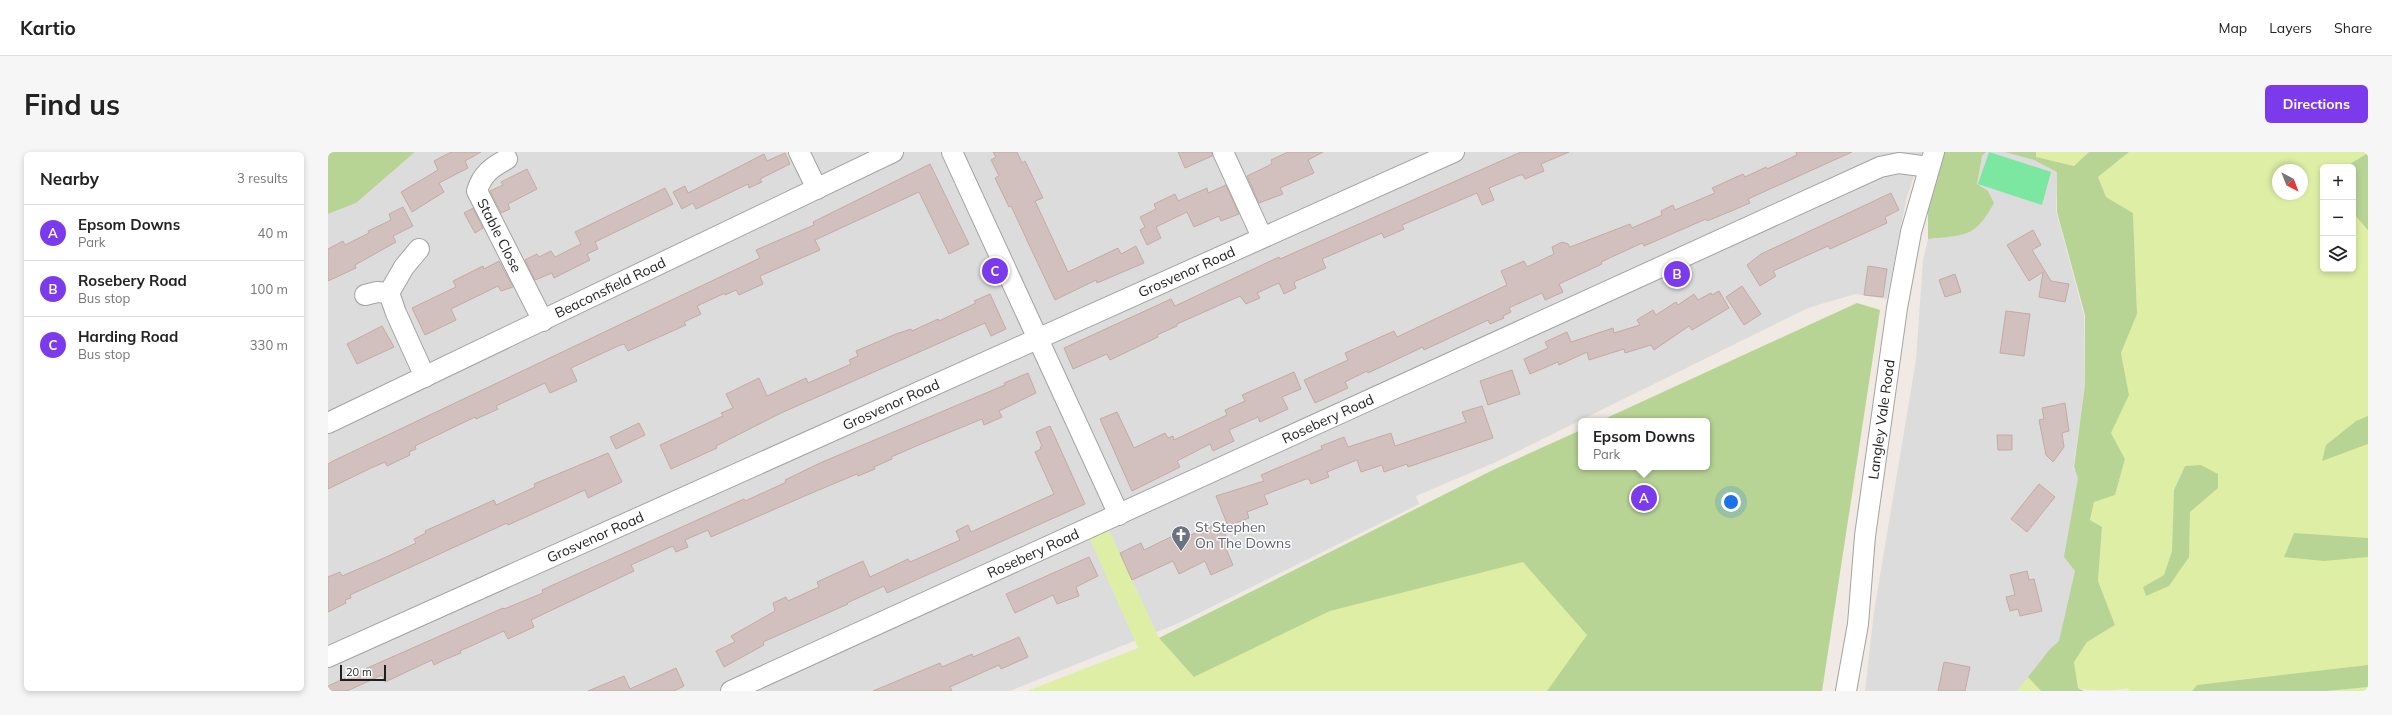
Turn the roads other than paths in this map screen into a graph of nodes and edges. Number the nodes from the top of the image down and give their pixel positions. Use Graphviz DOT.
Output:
graph roads {
  1 [pos="799,152"];
  2 [pos="893,152"];
  3 [pos="952,152"];
  4 [pos="1223,152"];
  5 [pos="1454,152"];
  6 [pos="507,159"];
  7 [pos="1931,160"];
  8 [pos="817,189"];
  9 [pos="1262,238"];
  10 [pos="418,249"];
  11 [pos="389,293"];
  12 [pos="365,295"];
  13 [pos="543,321"];
  14 [pos="1039,338"];
  15 [pos="425,377"];
  16 [pos="328,423"];
  17 [pos="1119,515"];
  18 [pos="328,657"];
  19 [pos="731,691"];
  20 [pos="1846,691"];
  1 -- 8 [label="street"];
  2 -- 8 [label="street, Beaconsfield Road"];
  3 -- 14 [label="street"];
  4 -- 9 [label="street"];
  5 -- 9 [label="street, Grosvenor Road"];
  6 -- 13 [label="street, Stable Close"];
  7 -- 17 [label="street, Rosebery Road"];
  7 -- 20 [label="street, Langley Vale Road"];
  8 -- 13 [label="street, Beaconsfield Road"];
  9 -- 14 [label="street, Grosvenor Road"];
  10 -- 11 [label="street"];
  11 -- 12 [label="street"];
  11 -- 15 [label="street"];
  13 -- 15 [label="street, Beaconsfield Road"];
  14 -- 17 [label="street"];
  14 -- 18 [label="street, Grosvenor Road"];
  15 -- 16 [label="street, Beaconsfield Road"];
  17 -- 19 [label="street, Rosebery Road"];
}
